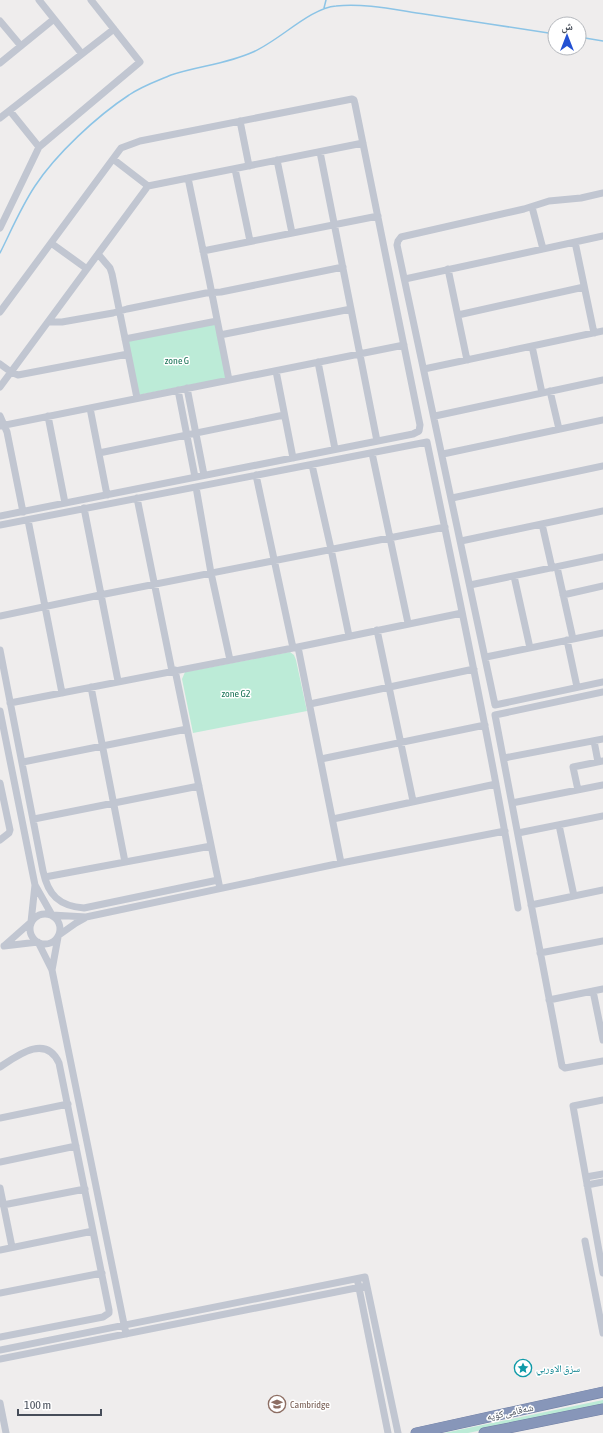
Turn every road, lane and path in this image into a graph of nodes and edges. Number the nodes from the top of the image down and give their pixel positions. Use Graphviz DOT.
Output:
graph roads {
  1 [pos="39,0"];
  2 [pos="91,0"];
  3 [pos="54,19"];
  4 [pos="0,21"];
  5 [pos="114,29"];
  6 [pos="21,46"];
  7 [pos="82,54"];
  8 [pos="0,63"];
  9 [pos="10,111"];
  10 [pos="0,118"];
  11 [pos="240,121"];
  12 [pos="363,143"];
  13 [pos="39,147"];
  14 [pos="320,152"];
  15 [pos="113,158"];
  16 [pos="277,160"];
  17 [pos="249,166"];
  18 [pos="235,169"];
  19 [pos="188,178"];
  20 [pos="148,186"];
  21 [pos="603,194"];
  22 [pos="532,207"];
  23 [pos="378,216"];
  24 [pos="335,224"];
  25 [pos="0,228"];
  26 [pos="292,233"];
  27 [pos="603,236"];
  28 [pos="250,241"];
  29 [pos="574,242"];
  30 [pos="51,243"];
  31 [pos="543,249"];
  32 [pos="203,251"];
  33 [pos="98,254"];
  34 [pos="343,267"];
  35 [pos="87,269"];
  36 [pos="448,269"];
  37 [pos="405,279"];
  38 [pos="584,287"];
  39 [pos="212,293"];
  40 [pos="352,309"];
  41 [pos="120,311"];
  42 [pos="0,312"];
  43 [pos="458,315"];
  44 [pos="217,321"];
  45 [pos="48,322"];
  46 [pos="603,331"];
  47 [pos="594,332"];
  48 [pos="220,335"];
  49 [pos="125,339"];
  50 [pos="404,345"];
  51 [pos="532,346"];
  52 [pos="128,354"];
  53 [pos="360,354"];
  54 [pos="467,360"];
  55 [pos="318,362"];
  56 [pos="0,364"];
  57 [pos="424,369"];
  58 [pos="276,371"];
  59 [pos="11,372"];
  60 [pos="229,380"];
  61 [pos="603,380"];
  62 [pos="0,387"];
  63 [pos="187,388"];
  64 [pos="178,390"];
  65 [pos="550,391"];
  66 [pos="542,393"];
  67 [pos="137,398"];
  68 [pos="90,408"];
  69 [pos="284,415"];
  70 [pos="0,416"];
  71 [pos="48,416"];
  72 [pos="435,416"];
  73 [pos="603,420"];
  74 [pos="2,425"];
  75 [pos="559,429"];
  76 [pos="196,433"];
  77 [pos="187,435"];
  78 [pos="377,441"];
  79 [pos="335,449"];
  80 [pos="99,453"];
  81 [pos="372,453"];
  82 [pos="443,454"];
  83 [pos="293,458"];
  84 [pos="312,465"];
  85 [pos="603,466"];
  86 [pos="204,475"];
  87 [pos="256,475"];
  88 [pos="196,477"];
  89 [pos="196,487"];
  90 [pos="107,495"];
  91 [pos="137,498"];
  92 [pos="452,498"];
  93 [pos="65,503"];
  94 [pos="84,508"];
  95 [pos="603,511"];
  96 [pos="23,512"];
  97 [pos="0,516"];
  98 [pos="28,520"];
  99 [pos="542,524"];
  100 [pos="0,525"];
  101 [pos="445,527"];
  102 [pos="389,538"];
  103 [pos="461,541"];
  104 [pos="331,549"];
  105 [pos="603,557"];
  106 [pos="274,561"];
  107 [pos="554,567"];
  108 [pos="211,573"];
  109 [pos="514,576"];
  110 [pos="153,584"];
  111 [pos="470,585"];
  112 [pos="603,586"];
  113 [pos="100,595"];
  114 [pos="563,595"];
  115 [pos="45,606"];
  116 [pos="462,613"];
  117 [pos="0,616"];
  118 [pos="408,623"];
  119 [pos="377,630"];
  120 [pos="603,633"];
  121 [pos="349,636"];
  122 [pos="570,640"];
  123 [pos="295,647"];
  124 [pos="530,648"];
  125 [pos="0,650"];
  126 [pos="486,658"];
  127 [pos="230,660"];
  128 [pos="474,669"];
  129 [pos="174,671"];
  130 [pos="118,681"];
  131 [pos="603,682"];
  132 [pos="91,687"];
  133 [pos="389,687"];
  134 [pos="577,687"];
  135 [pos="603,692"];
  136 [pos="62,693"];
  137 [pos="10,703"];
  138 [pos="310,704"];
  139 [pos="0,711"];
  140 [pos="484,725"];
  141 [pos="187,729"];
  142 [pos="603,740"];
  143 [pos="594,741"];
  144 [pos="401,742"];
  145 [pos="103,747"];
  146 [pos="504,758"];
  147 [pos="321,759"];
  148 [pos="600,761"];
  149 [pos="23,762"];
  150 [pos="0,783"];
  151 [pos="496,784"];
  152 [pos="603,785"];
  153 [pos="199,786"];
  154 [pos="578,790"];
  155 [pos="413,801"];
  156 [pos="114,803"];
  157 [pos="512,803"];
  158 [pos="2,807"];
  159 [pos="603,816"];
  160 [pos="333,818"];
  161 [pos="34,819"];
  162 [pos="559,825"];
  163 [pos="505,831"];
  164 [pos="518,833"];
  165 [pos="0,840"];
  166 [pos="211,846"];
  167 [pos="125,862"];
  168 [pos="341,863"];
  169 [pos="45,877"];
  170 [pos="218,880"];
  171 [pos="35,885"];
  172 [pos="220,889"];
  173 [pos="603,890"];
  174 [pos="574,896"];
  175 [pos="531,905"];
  176 [pos="518,908"];
  177 [pos="52,915"];
  178 [pos="86,917"];
  179 [pos="31,922"];
  180 [pos="59,936"];
  181 [pos="603,941"];
  182 [pos="38,942"];
  183 [pos="2,947"];
  184 [pos="540,953"];
  185 [pos="52,970"];
  186 [pos="603,989"];
  187 [pos="593,991"];
  188 [pos="549,1000"];
  189 [pos="603,1040"];
  190 [pos="603,1061"];
  191 [pos="0,1067"];
  192 [pos="603,1100"];
  193 [pos="68,1104"];
  194 [pos="0,1118"];
  195 [pos="76,1146"];
  196 [pos="0,1162"];
  197 [pos="603,1174"];
  198 [pos="586,1177"];
  199 [pos="603,1182"];
  200 [pos="587,1185"];
  201 [pos="0,1188"];
  202 [pos="85,1189"];
  203 [pos="2,1201"];
  204 [pos="94,1231"];
  205 [pos="585,1241"];
  206 [pos="12,1247"];
  207 [pos="0,1250"];
  208 [pos="602,1259"];
  209 [pos="102,1273"];
  210 [pos="603,1273"];
  211 [pos="363,1286"];
  212 [pos="0,1293"];
  213 [pos="124,1325"];
  214 [pos="126,1334"];
  215 [pos="603,1334"];
  216 [pos="0,1337"];
  217 [pos="0,1350"];
  218 [pos="0,1359"];
  219 [pos="603,1392"];
  220 [pos="0,1404"];
  221 [pos="603,1409"];
  222 [pos="6,1433"];
  223 [pos="388,1433"];
  224 [pos="398,1433"];
  225 [pos="416,1433"];
  226 [pos="484,1433"];
  1 -- 3 [label="street"];
  2 -- 5 [label="street"];
  3 -- 6 [label="street"];
  3 -- 7 [label="street"];
  4 -- 6 [label="street"];
  5 -- 7 [label="street"];
  5 -- 13 [label="street"];
  6 -- 8 [label="street"];
  7 -- 9 [label="street"];
  9 -- 10 [label="street"];
  9 -- 13 [label="street"];
  11 -- 12 [label="street"];
  11 -- 15 [label="street"];
  11 -- 17 [label="street"];
  12 -- 14 [label="street"];
  12 -- 23 [label="street"];
  13 -- 25 [label="street"];
  14 -- 16 [label="street"];
  14 -- 24 [label="street"];
  15 -- 20 [label="street"];
  15 -- 30 [label="street"];
  16 -- 17 [label="street"];
  16 -- 26 [label="street"];
  17 -- 18 [label="street"];
  18 -- 19 [label="street"];
  18 -- 28 [label="street"];
  19 -- 20 [label="street"];
  19 -- 32 [label="street"];
  20 -- 33 [label="street"];
  21 -- 22 [label="street"];
  22 -- 31 [label="street"];
  22 -- 37 [label="street"];
  23 -- 24 [label="street"];
  23 -- 50 [label="street"];
  24 -- 26 [label="street"];
  24 -- 34 [label="street"];
  26 -- 28 [label="street"];
  27 -- 29 [label="street"];
  28 -- 32 [label="street"];
  29 -- 31 [label="street"];
  29 -- 38 [label="street"];
  30 -- 35 [label="street"];
  30 -- 42 [label="street"];
  31 -- 36 [label="street"];
  32 -- 39 [label="street"];
  33 -- 35 [label="street"];
  33 -- 41 [label="street"];
  34 -- 39 [label="street"];
  34 -- 40 [label="street"];
  35 -- 45 [label="street"];
  36 -- 37 [label="street"];
  36 -- 43 [label="street"];
  37 -- 57 [label="street"];
  38 -- 43 [label="street"];
  38 -- 47 [label="street"];
  39 -- 41 [label="street"];
  39 -- 44 [label="street"];
  40 -- 48 [label="street"];
  40 -- 53 [label="street"];
  41 -- 45 [label="street"];
  41 -- 49 [label="street"];
  43 -- 54 [label="street"];
  44 -- 48 [label="street"];
  44 -- 49 [label="street"];
  45 -- 59 [label="street"];
  46 -- 47 [label="street"];
  47 -- 51 [label="street"];
  48 -- 60 [label="street"];
  49 -- 52 [label="street"];
  50 -- 53 [label="street"];
  50 -- 78 [label="street"];
  51 -- 54 [label="street"];
  51 -- 66 [label="street"];
  52 -- 59 [label="street"];
  52 -- 67 [label="street"];
  53 -- 55 [label="street"];
  53 -- 78 [label="street"];
  54 -- 57 [label="street"];
  55 -- 58 [label="street"];
  55 -- 79 [label="street"];
  56 -- 59 [label="street"];
  57 -- 72 [label="street"];
  58 -- 60 [label="street"];
  58 -- 69 [label="street"];
  59 -- 62 [label="street"];
  60 -- 63 [label="street"];
  61 -- 65 [label="street"];
  63 -- 64 [label="street"];
  63 -- 76 [label="street"];
  64 -- 67 [label="street"];
  64 -- 77 [label="street"];
  65 -- 66 [label="street"];
  65 -- 75 [label="street"];
  66 -- 72 [label="street"];
  67 -- 68 [label="street"];
  68 -- 71 [label="street"];
  68 -- 80 [label="street"];
  69 -- 76 [label="street"];
  69 -- 83 [label="street"];
  70 -- 74 [label="street"];
  71 -- 74 [label="street"];
  71 -- 93 [label="street"];
  72 -- 82 [label="street"];
  73 -- 75 [label="street"];
  74 -- 96 [label="street"];
  75 -- 82 [label="street"];
  76 -- 77 [label="street"];
  76 -- 86 [label="street"];
  77 -- 80 [label="street"];
  77 -- 88 [label="street"];
  78 -- 79 [label="street"];
  79 -- 83 [label="street"];
  80 -- 90 [label="street"];
  81 -- 84 [label="street"];
  81 -- 101 [label="street"];
  81 -- 102 [label="street"];
  82 -- 92 [label="street"];
  83 -- 86 [label="street"];
  84 -- 87 [label="street"];
  84 -- 104 [label="street"];
  85 -- 92 [label="street"];
  86 -- 88 [label="street"];
  87 -- 89 [label="street"];
  87 -- 106 [label="street"];
  88 -- 90 [label="street"];
  89 -- 91 [label="street"];
  89 -- 108 [label="street"];
  90 -- 93 [label="street"];
  91 -- 94 [label="street"];
  91 -- 110 [label="street"];
  92 -- 103 [label="street"];
  93 -- 96 [label="street"];
  94 -- 98 [label="street"];
  94 -- 113 [label="street"];
  95 -- 99 [label="street"];
  96 -- 97 [label="street"];
  98 -- 100 [label="street"];
  98 -- 115 [label="street"];
  99 -- 103 [label="street"];
  99 -- 107 [label="street"];
  101 -- 102 [label="street"];
  101 -- 116 [label="street"];
  102 -- 104 [label="street"];
  102 -- 118 [label="street"];
  103 -- 111 [label="street"];
  104 -- 106 [label="street"];
  104 -- 121 [label="street"];
  105 -- 107 [label="street"];
  106 -- 108 [label="street"];
  106 -- 123 [label="street"];
  107 -- 109 [label="street"];
  107 -- 114 [label="street"];
  108 -- 110 [label="street"];
  108 -- 127 [label="street"];
  109 -- 111 [label="street"];
  109 -- 124 [label="street"];
  110 -- 113 [label="street"];
  110 -- 129 [label="street"];
  111 -- 126 [label="street"];
  112 -- 114 [label="street"];
  113 -- 115 [label="street"];
  113 -- 130 [label="street"];
  114 -- 122 [label="street"];
  115 -- 117 [label="street"];
  115 -- 136 [label="street"];
  116 -- 118 [label="street"];
  116 -- 128 [label="street"];
  118 -- 119 [label="street"];
  119 -- 121 [label="street"];
  119 -- 133 [label="street"];
  120 -- 122 [label="street"];
  121 -- 123 [label="street"];
  122 -- 124 [label="street"];
  122 -- 134 [label="street"];
  123 -- 127 [label="street"];
  123 -- 138 [label="street"];
  124 -- 126 [label="street"];
  125 -- 137 [label="street"];
  126 -- 134 [label="street"];
  127 -- 129 [label="street"];
  128 -- 133 [label="street"];
  128 -- 140 [label="street"];
  129 -- 130 [label="street"];
  129 -- 141 [label="street"];
  130 -- 132 [label="street"];
  131 -- 134 [label="street"];
  132 -- 136 [label="street"];
  132 -- 145 [label="street"];
  133 -- 138 [label="street"];
  133 -- 144 [label="street"];
  135 -- 146 [label="street"];
  136 -- 137 [label="street"];
  137 -- 149 [label="street"];
  138 -- 147 [label="street"];
  139 -- 171 [label="street"];
  140 -- 144 [label="street"];
  140 -- 151 [label="street"];
  141 -- 145 [label="street"];
  141 -- 153 [label="street"];
  142 -- 143 [label="street"];
  143 -- 146 [label="street"];
  143 -- 148 [label="street"];
  144 -- 147 [label="street"];
  144 -- 155 [label="street"];
  145 -- 149 [label="street"];
  145 -- 156 [label="street"];
  146 -- 157 [label="street"];
  147 -- 160 [label="street"];
  148 -- 154 [label="street"];
  149 -- 161 [label="street"];
  150 -- 158 [label="street"];
  151 -- 155 [label="street"];
  151 -- 163 [label="street"];
  152 -- 154 [label="street"];
  153 -- 156 [label="street"];
  153 -- 166 [label="street"];
  154 -- 157 [label="street"];
  155 -- 160 [label="street"];
  156 -- 161 [label="street"];
  156 -- 167 [label="street"];
  157 -- 164 [label="street"];
  158 -- 165 [label="street"];
  159 -- 162 [label="street"];
  160 -- 168 [label="street"];
  161 -- 169 [label="street"];
  162 -- 164 [label="street"];
  162 -- 174 [label="street"];
  163 -- 168 [label="street"];
  163 -- 176 [label="street"];
  164 -- 175 [label="street"];
  166 -- 167 [label="street"];
  166 -- 170 [label="street"];
  167 -- 169 [label="street"];
  168 -- 172 [label="street"];
  169 -- 170 [label="street"];
  170 -- 172 [label="street"];
  171 -- 177 [label="street"];
  171 -- 179 [label="street"];
  172 -- 178 [label="street"];
  173 -- 174 [label="street"];
  174 -- 175 [label="street"];
  175 -- 184 [label="street"];
  177 -- 178 [label="street"];
  177 -- 179 [label="street"];
  177 -- 180 [label="street"];
  178 -- 180 [label="street"];
  179 -- 182 [label="street"];
  179 -- 183 [label="street"];
  180 -- 182 [label="street"];
  180 -- 185 [label="street"];
  181 -- 184 [label="street"];
  182 -- 183 [label="street"];
  182 -- 185 [label="street"];
  184 -- 188 [label="street"];
  185 -- 213 [label="street"];
  186 -- 187 [label="street"];
  187 -- 188 [label="street"];
  187 -- 189 [label="street"];
  188 -- 190 [label="street"];
  191 -- 193 [label="street"];
  192 -- 198 [label="street"];
  193 -- 194 [label="street"];
  193 -- 195 [label="street"];
  195 -- 196 [label="street"];
  195 -- 202 [label="street"];
  197 -- 198 [label="street"];
  198 -- 200 [label="street"];
  199 -- 200 [label="street"];
  200 -- 208 [label="street"];
  201 -- 203 [label="street"];
  202 -- 203 [label="street"];
  202 -- 204 [label="street"];
  203 -- 206 [label="street"];
  204 -- 206 [label="street"];
  204 -- 209 [label="street"];
  205 -- 215 [label="street"];
  206 -- 207 [label="street"];
  208 -- 210 [label="street"];
  209 -- 212 [label="street"];
  209 -- 216 [label="street"];
  211 -- 213 [label="street"];
  211 -- 214 [label="street"];
  211 -- 223 [label="street"];
  211 -- 224 [label="street"];
  213 -- 214 [label="street"];
  213 -- 217 [label="street"];
  214 -- 218 [label="street"];
  219 -- 225 [label="highway, شەقامی کۆیە"];
  220 -- 222 [label="street"];
  221 -- 226 [label="highway, شەقامی کۆیە"];
}
